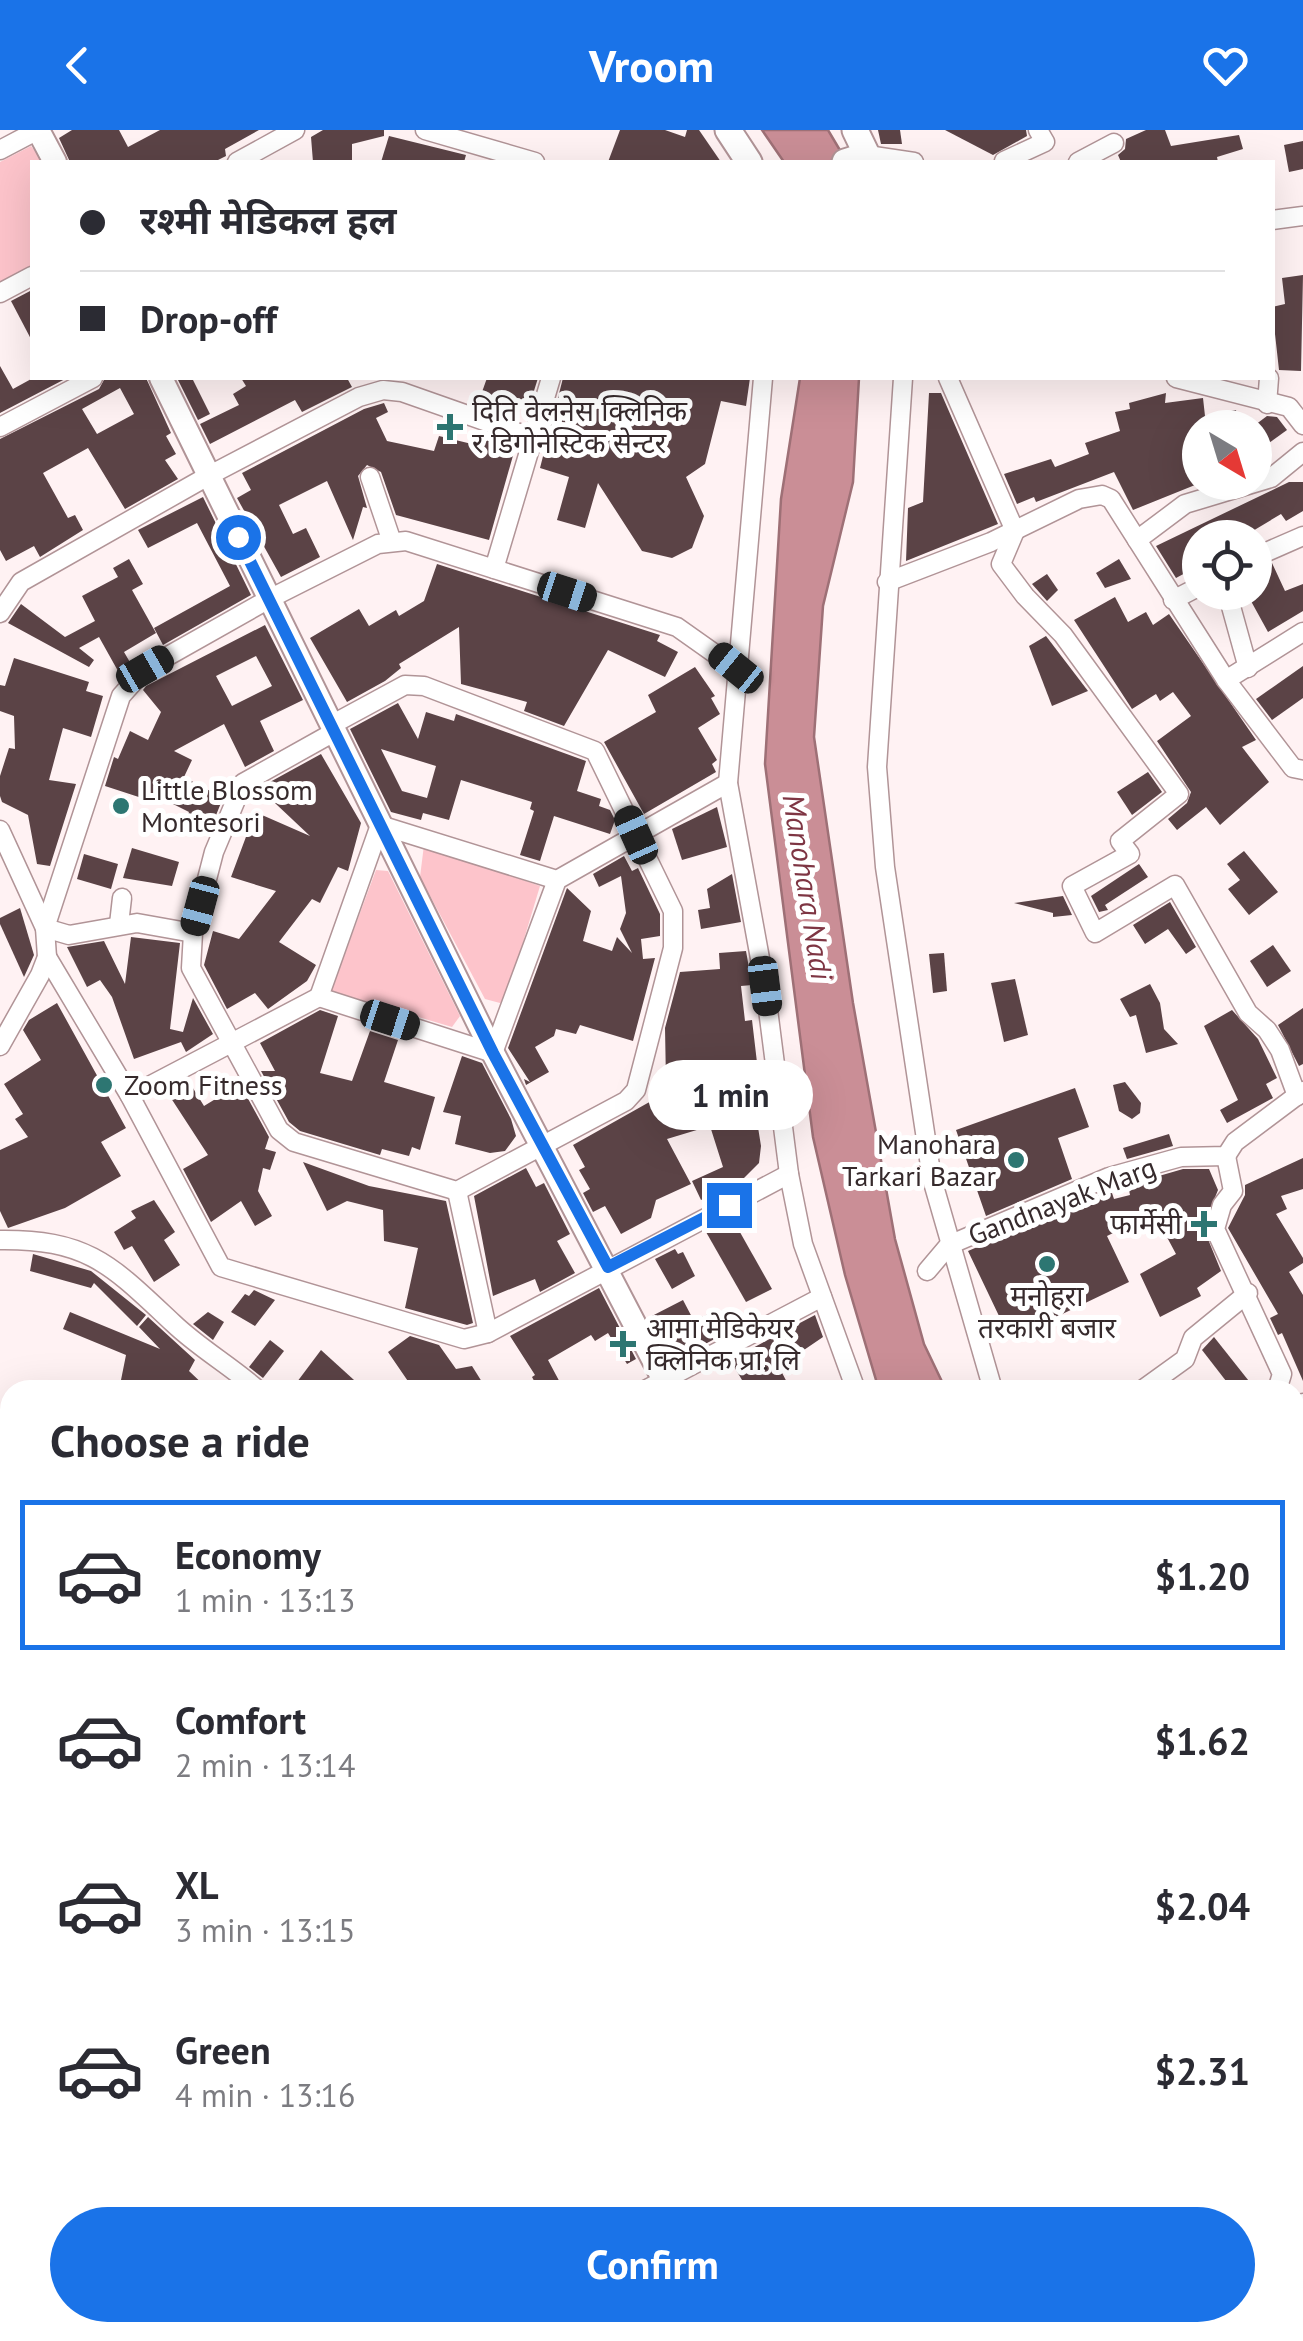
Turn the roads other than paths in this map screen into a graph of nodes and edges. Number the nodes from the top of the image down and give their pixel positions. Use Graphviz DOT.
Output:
graph roads {
  1 [pos="38,130"];
  2 [pos="295,130"];
  3 [pos="425,130"];
  4 [pos="728,130"];
  5 [pos="855,130"];
  6 [pos="1038,130"];
  7 [pos="1114,143"];
  8 [pos="0,150"];
  9 [pos="54,160"];
  10 [pos="241,160"];
  11 [pos="528,160"];
  12 [pos="748,160"];
  13 [pos="858,160"];
  14 [pos="1006,160"];
  15 [pos="1082,160"];
  16 [pos="1303,216"];
  17 [pos="1275,220"];
  18 [pos="30,277"];
  19 [pos="0,293"];
  20 [pos="89,380"];
  21 [pos="162,380"];
  22 [pos="550,380"];
  23 [pos="763,380"];
  24 [pos="903,380"];
  25 [pos="949,380"];
  26 [pos="1183,380"];
  27 [pos="1270,380"];
  28 [pos="1296,403"];
  29 [pos="1267,404"];
  30 [pos="1303,425"];
  31 [pos="0,427"];
  32 [pos="533,438"];
  33 [pos="1303,452"];
  34 [pos="208,476"];
  35 [pos="370,477"];
  36 [pos="1015,531"];
  37 [pos="1303,536"];
  38 [pos="391,539"];
  39 [pos="1137,540"];
  40 [pos="1272,550"];
  41 [pos="494,568"];
  42 [pos="886,582"];
  43 [pos="1182,595"];
  44 [pos="269,599"];
  45 [pos="1172,600"];
  46 [pos="1232,610"];
  47 [pos="0,613"];
  48 [pos="1303,632"];
  49 [pos="736,668"];
  50 [pos="1248,668"];
  51 [pos="1226,680"];
  52 [pos="334,728"];
  53 [pos="1303,770"];
  54 [pos="728,783"];
  55 [pos="380,825"];
  56 [pos="0,830"];
  57 [pos="636,835"];
  58 [pos="556,880"];
  59 [pos="122,898"];
  60 [pos="119,924"];
  61 [pos="45,928"];
  62 [pos="192,933"];
  63 [pos="47,957"];
  64 [pos="319,996"];
  65 [pos="230,1041"];
  66 [pos="0,1046"];
  67 [pos="493,1053"];
  68 [pos="1300,1093"];
  69 [pos="130,1096"];
  70 [pos="544,1144"];
  71 [pos="1226,1156"];
  72 [pos="789,1174"];
  73 [pos="458,1191"];
  74 [pos="0,1240"];
  75 [pos="949,1245"];
  76 [pos="608,1267"];
  77 [pos="927,1271"];
  78 [pos="1248,1294"];
  79 [pos="822,1297"];
  80 [pos="488,1333"];
  81 [pos="247,1380"];
  82 [pos="656,1380"];
  83 [pos="670,1380"];
  84 [pos="851,1380"];
  85 [pos="990,1380"];
  86 [pos="1156,1380"];
  87 [pos="1280,1380"];
  1 -- 8 [label="street"];
  1 -- 9 [label="street"];
  2 -- 10 [label="street"];
  3 -- 11 [label="street"];
  4 -- 12 [label="main road"];
  5 -- 13 [label="main road"];
  6 -- 14 [label="street"];
  7 -- 15 [label="street"];
  16 -- 17 [label="street"];
  18 -- 19 [label="street"];
  20 -- 31 [label="street"];
  21 -- 34 [label="street"];
  22 -- 32 [label="street"];
  23 -- 49 [label="street"];
  24 -- 42 [label="street"];
  25 -- 36 [label="street"];
  26 -- 29 [label="street"];
  27 -- 29 [label="street"];
  28 -- 29 [label="street"];
  28 -- 30 [label="street"];
  32 -- 34 [label="street"];
  32 -- 41 [label="street"];
  33 -- 39 [label="street"];
  34 -- 44 [label="street"];
  34 -- 47 [label="street"];
  35 -- 38 [label="street"];
  36 -- 39 [label="street"];
  36 -- 42 [label="street"];
  36 -- 68 [label="street"];
  37 -- 40 [label="street"];
  38 -- 41 [label="street"];
  38 -- 44 [label="street"];
  39 -- 45 [label="street"];
  41 -- 49 [label="street"];
  42 -- 75 [label="street"];
  43 -- 45 [label="street"];
  44 -- 52 [label="street"];
  44 -- 61 [label="street"];
  45 -- 51 [label="street"];
  46 -- 50 [label="street"];
  48 -- 50 [label="street"];
  49 -- 54 [label="street"];
  50 -- 51 [label="street"];
  51 -- 53 [label="street"];
  52 -- 55 [label="street"];
  52 -- 57 [label="street"];
  52 -- 62 [label="street"];
  54 -- 57 [label="street"];
  54 -- 72 [label="street"];
  55 -- 58 [label="street"];
  55 -- 64 [label="street"];
  55 -- 67 [label="street"];
  56 -- 61 [label="street"];
  57 -- 58 [label="street"];
  57 -- 70 [label="street"];
  58 -- 67 [label="street"];
  59 -- 60 [label="street"];
  60 -- 61 [label="street"];
  60 -- 62 [label="street"];
  61 -- 63 [label="street"];
  62 -- 65 [label="street"];
  63 -- 66 [label="street"];
  63 -- 69 [label="street"];
  64 -- 65 [label="street"];
  64 -- 67 [label="street"];
  65 -- 69 [label="street"];
  65 -- 73 [label="street"];
  67 -- 70 [label="street"];
  68 -- 71 [label="street"];
  69 -- 80 [label="street"];
  70 -- 73 [label="street"];
  70 -- 76 [label="street"];
  71 -- 75 [label="street, Gandnayak Marg"];
  71 -- 78 [label="street"];
  72 -- 76 [label="street"];
  72 -- 79 [label="street"];
  73 -- 80 [label="street"];
  74 -- 81 [label="street"];
  75 -- 77 [label="street, Gandnayak Marg"];
  75 -- 85 [label="street"];
  76 -- 80 [label="street"];
  76 -- 82 [label="street"];
  78 -- 86 [label="street"];
  78 -- 87 [label="street"];
  79 -- 83 [label="street"];
  79 -- 84 [label="street"];
}
